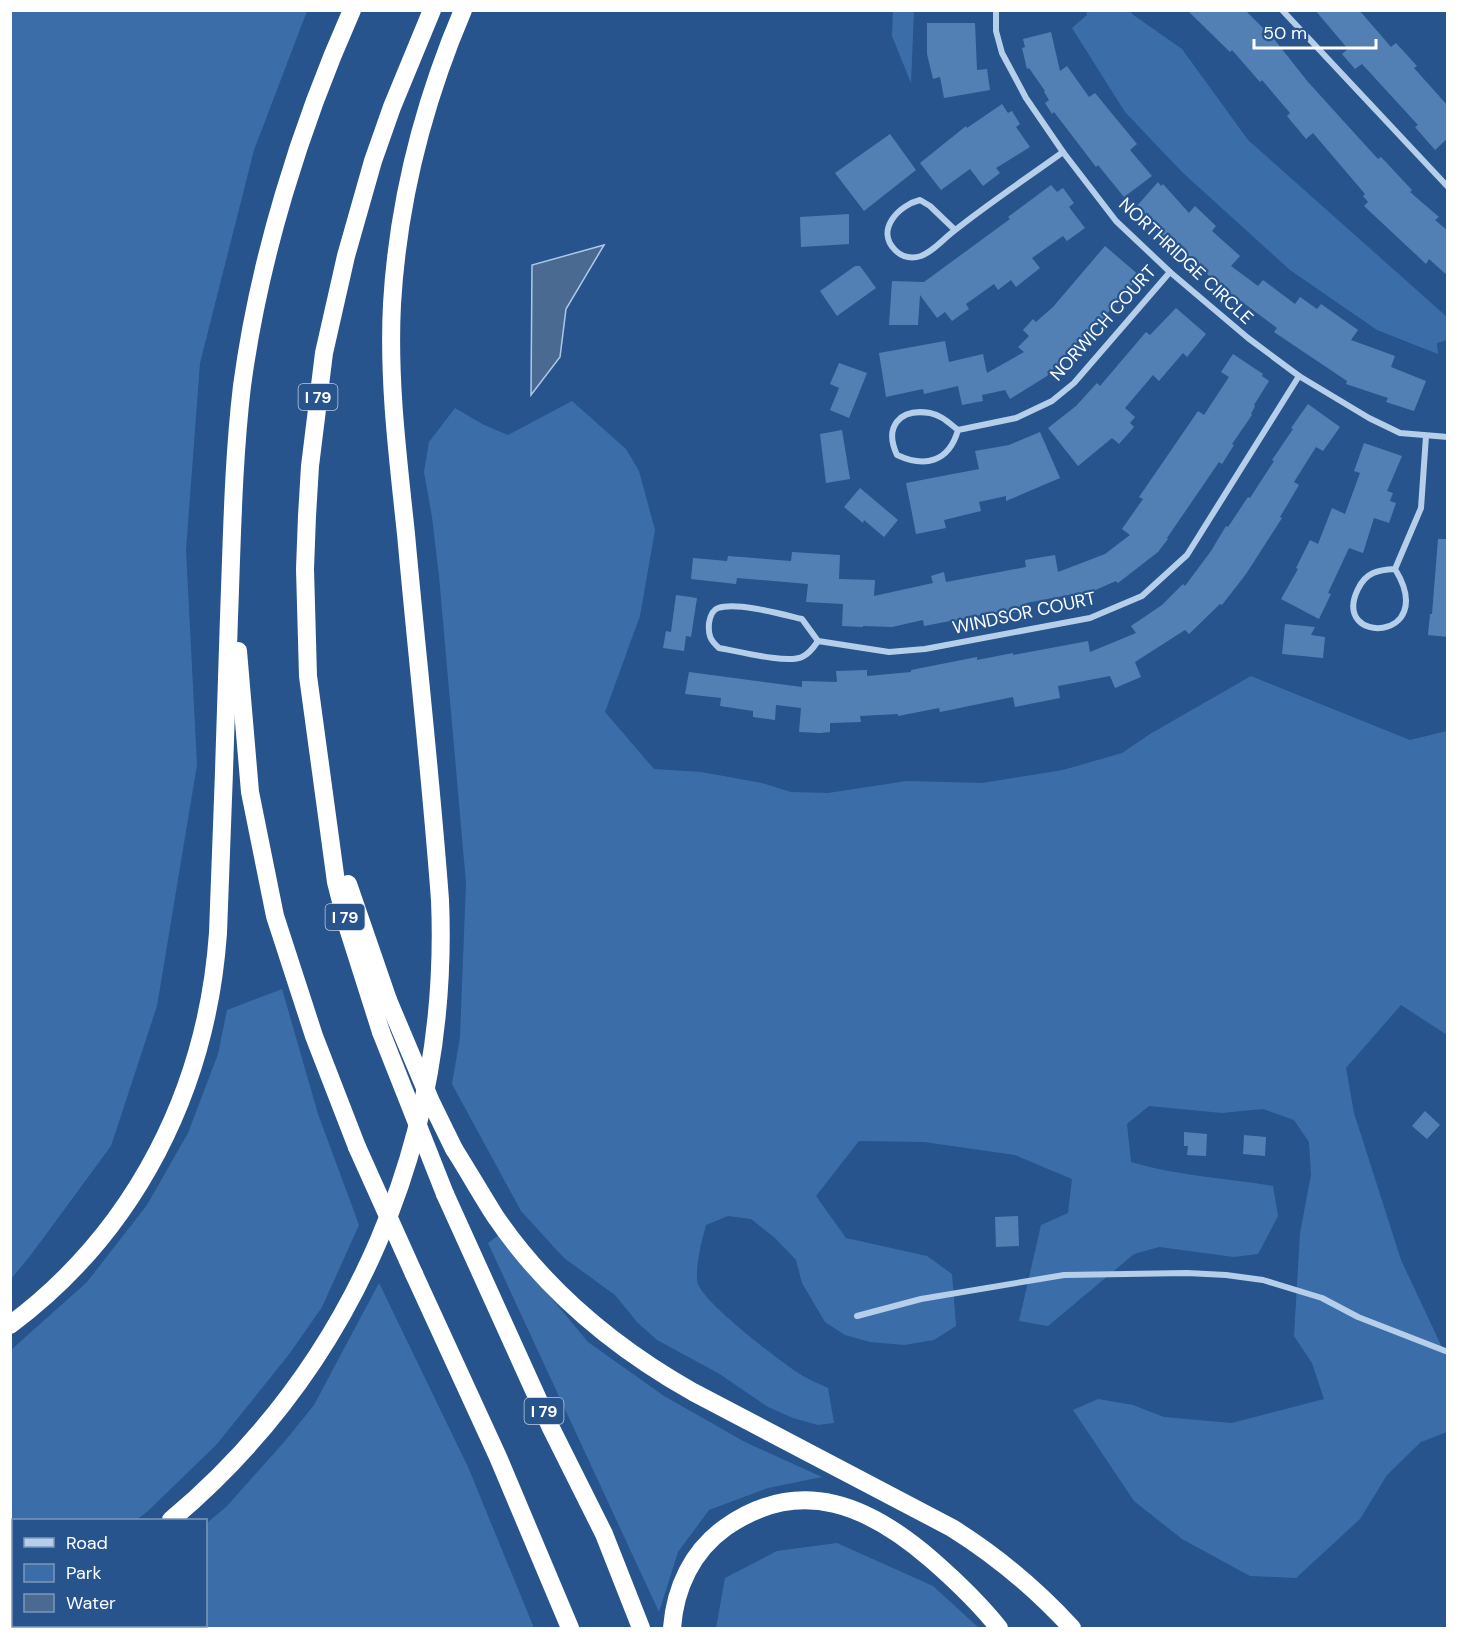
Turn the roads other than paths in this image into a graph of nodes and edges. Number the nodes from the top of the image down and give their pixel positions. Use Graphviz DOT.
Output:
graph roads {
  1 [pos="352,10"];
  2 [pos="432,10"];
  3 [pos="463,10"];
  4 [pos="996,10"];
  5 [pos="1282,10"];
  6 [pos="1064,152"];
  7 [pos="1448,187"];
  8 [pos="955,230"];
  9 [pos="1170,272"];
  10 [pos="1299,376"];
  11 [pos="958,430"];
  12 [pos="1426,436"];
  13 [pos="1448,437"];
  14 [pos="233,511"];
  15 [pos="1395,569"];
  16 [pos="818,641"];
  17 [pos="324,799"];
  18 [pos="857,1316"];
  19 [pos="10,1325"];
  20 [pos="1448,1352"];
  21 [pos="173,1519"];
  22 [pos="570,1629"];
  23 [pos="640,1629"];
  24 [pos="672,1629"];
  25 [pos="999,1629"];
  26 [pos="1072,1629"];
  1 -- 14 [label="highway"];
  2 -- 17 [label="highway, I 79"];
  3 -- 21 [label="highway"];
  4 -- 6 [label="street, NORTHRIDGE CIRCLE"];
  5 -- 7 [label="street"];
  6 -- 8 [label="street"];
  6 -- 9 [label="street, NORTHRIDGE CIRCLE"];
  8 -- 8 [label="street"];
  9 -- 10 [label="street, NORTHRIDGE CIRCLE"];
  9 -- 11 [label="street, NORWICH COURT"];
  10 -- 12 [label="street, NORTHRIDGE CIRCLE"];
  10 -- 16 [label="street, WINDSOR COURT"];
  11 -- 11 [label="street"];
  12 -- 13 [label="street, NORTHRIDGE CIRCLE"];
  12 -- 15 [label="street"];
  14 -- 19 [label="highway"];
  14 -- 22 [label="highway, bridge"];
  15 -- 15 [label="street"];
  16 -- 16 [label="street"];
  17 -- 23 [label="highway, I 79, bridge"];
  17 -- 26 [label="highway, bridge"];
  18 -- 20 [label="street"];
  24 -- 25 [label="highway"];
}
